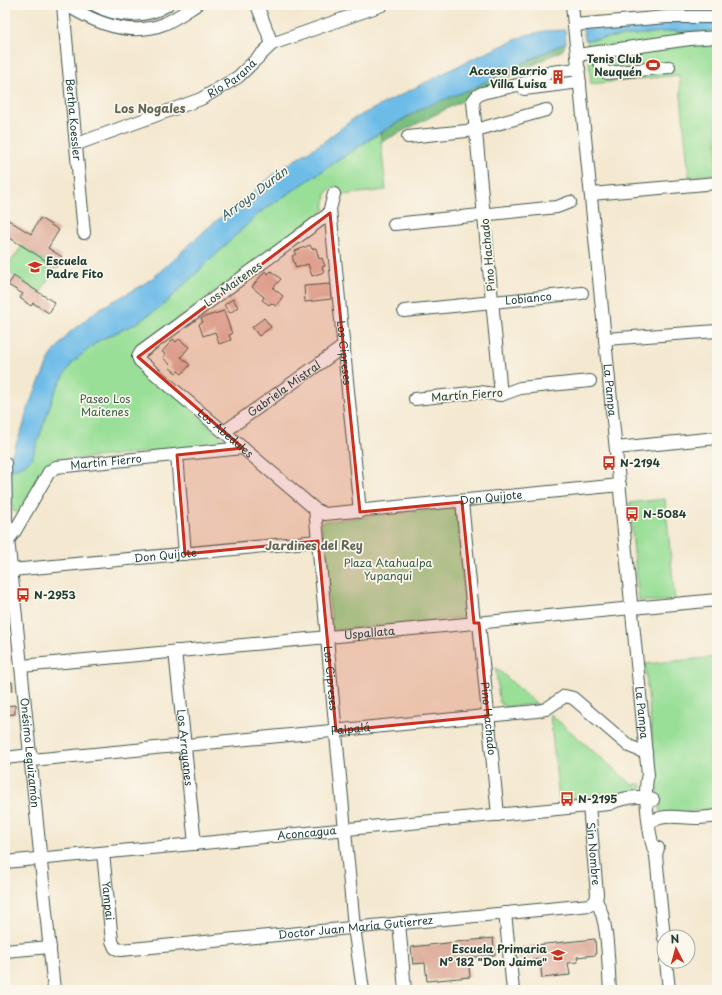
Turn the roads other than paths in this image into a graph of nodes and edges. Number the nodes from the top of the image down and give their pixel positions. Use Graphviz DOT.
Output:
graph roads {
  1 [pos="63,5"];
  2 [pos="67,5"];
  3 [pos="95,5"];
  4 [pos="167,5"];
  5 [pos="196,5"];
  6 [pos="257,5"];
  7 [pos="382,5"];
  8 [pos="572,5"];
  9 [pos="122,9"];
  10 [pos="717,17"];
  11 [pos="574,25"];
  12 [pos="118,27"];
  13 [pos="717,37"];
  14 [pos="272,44"];
  15 [pos="596,53"];
  16 [pos="578,63"];
  17 [pos="670,67"];
  18 [pos="580,82"];
  19 [pos="546,110"];
  20 [pos="475,115"];
  21 [pos="476,130"];
  22 [pos="408,137"];
  23 [pos="77,144"];
  24 [pos="717,183"];
  25 [pos="334,194"];
  26 [pos="591,194"];
  27 [pos="570,202"];
  28 [pos="330,213"];
  29 [pos="484,215"];
  30 [pos="394,224"];
  31 [pos="84,233"];
  32 [pos="582,293"];
  33 [pos="492,302"];
  34 [pos="404,310"];
  35 [pos="717,331"];
  36 [pos="606,340"];
  37 [pos="344,346"];
  38 [pos="138,357"];
  39 [pos="590,380"];
  40 [pos="501,395"];
  41 [pos="415,399"];
  42 [pos="224,432"];
  43 [pos="717,438"];
  44 [pos="243,448"];
  45 [pos="616,448"];
  46 [pos="176,455"];
  47 [pos="5,463"];
  48 [pos="620,485"];
  49 [pos="462,502"];
  50 [pos="315,509"];
  51 [pos="6,512"];
  52 [pos="360,512"];
  53 [pos="8,539"];
  54 [pos="318,541"];
  55 [pos="185,554"];
  56 [pos="12,570"];
  57 [pos="717,600"];
  58 [pos="632,608"];
  59 [pos="476,623"];
  60 [pos="327,637"];
  61 [pos="174,651"];
  62 [pos="22,666"];
  63 [pos="488,716"];
  64 [pos="336,731"];
  65 [pos="184,745"];
  66 [pos="646,753"];
  67 [pos="5,758"];
  68 [pos="31,758"];
  69 [pos="650,801"];
  70 [pos="589,806"];
  71 [pos="498,814"];
  72 [pos="717,816"];
  73 [pos="654,822"];
  74 [pos="345,829"];
  75 [pos="195,844"];
  76 [pos="103,853"];
  77 [pos="42,859"];
  78 [pos="5,862"];
  79 [pos="596,901"];
  80 [pos="502,913"];
  81 [pos="399,923"];
  82 [pos="354,927"];
  83 [pos="663,929"];
  84 [pos="50,947"];
  85 [pos="115,948"];
  86 [pos="5,951"];
  87 [pos="667,969"];
  88 [pos="54,990"];
  89 [pos="362,990"];
  90 [pos="405,990"];
  91 [pos="507,990"];
  92 [pos="513,990"];
  93 [pos="610,990"];
  94 [pos="669,990"];
  1 -- 23 [label="street, Bertha Koessler"];
  2 -- 12 [label="street"];
  3 -- 9 [label="street"];
  4 -- 9 [label="street"];
  5 -- 12 [label="street"];
  6 -- 14 [label="street"];
  7 -- 14 [label="street, Río Paraná"];
  8 -- 11 [label="street, La Pampa"];
  9 -- 12 [label="street"];
  10 -- 11 [label="street"];
  11 -- 16 [label="street, La Pampa"];
  13 -- 15 [label="street, Pino Hachado"];
  14 -- 23 [label="street, Río Paraná"];
  15 -- 16 [label="street, Pino Hachado"];
  15 -- 17 [label="street"];
  16 -- 18 [label="street, La Pampa"];
  16 -- 20 [label="street, Pino Hachado"];
  18 -- 20 [label="street"];
  18 -- 26 [label="street, La Pampa"];
  19 -- 21 [label="street"];
  20 -- 21 [label="street, Pino Hachado"];
  21 -- 22 [label="street"];
  21 -- 29 [label="street, Pino Hachado"];
  23 -- 31 [label="street, Bertha Koessler"];
  24 -- 26 [label="street"];
  25 -- 28 [label="street, Los Cipreses"];
  26 -- 36 [label="street, La Pampa"];
  27 -- 29 [label="street"];
  28 -- 37 [label="street, Los Cipreses"];
  28 -- 38 [label="street, Los Maitenes"];
  29 -- 30 [label="street"];
  29 -- 33 [label="street, Pino Hachado"];
  32 -- 33 [label="street, Lobianco"];
  33 -- 34 [label="street, Lobianco"];
  33 -- 40 [label="street, Pino Hachado"];
  35 -- 36 [label="street"];
  36 -- 45 [label="street, La Pampa"];
  37 -- 42 [label="street, Gabriela Mistral"];
  37 -- 52 [label="street, Los Cipreses"];
  38 -- 42 [label="street, Los Abedules"];
  39 -- 40 [label="street, Martín Fierro"];
  40 -- 41 [label="street, Martín Fierro"];
  42 -- 44 [label="street, Los Abedules"];
  43 -- 45 [label="street"];
  44 -- 46 [label="street, Martín Fierro"];
  44 -- 50 [label="street, Los Abedules"];
  45 -- 48 [label="street, La Pampa"];
  46 -- 53 [label="street, Martín Fierro"];
  46 -- 55 [label="street"];
  47 -- 51 [label="street, Onésimo Leguizamón"];
  48 -- 49 [label="street, Don Quijote"];
  48 -- 58 [label="street, La Pampa"];
  49 -- 52 [label="street, Don Quijote"];
  49 -- 59 [label="street, Pino Hachado"];
  50 -- 52 [label="street, Don Quijote"];
  50 -- 54 [label="street, Los Cipreses"];
  51 -- 53 [label="street, Onésimo Leguizamón"];
  53 -- 56 [label="street, Onésimo Leguizamón"];
  54 -- 55 [label="street, Don Quijote"];
  54 -- 60 [label="street, Los Cipreses"];
  55 -- 56 [label="street, Don Quijote"];
  56 -- 62 [label="street, Onésimo Leguizamón"];
  57 -- 58 [label="street, Uspallata"];
  58 -- 59 [label="street, Uspallata"];
  58 -- 66 [label="street, La Pampa"];
  59 -- 60 [label="street, Uspallata"];
  59 -- 63 [label="street, Pino Hachado"];
  60 -- 61 [label="street, Uspallata"];
  60 -- 64 [label="street, Los Cipreses"];
  61 -- 62 [label="street, Uspallata"];
  61 -- 65 [label="street, Los Arrayanes"];
  62 -- 68 [label="street, Onésimo Leguizamón"];
  63 -- 64 [label="street, Palpalá"];
  63 -- 66 [label="street, Palpalá"];
  63 -- 71 [label="street, Pino Hachado"];
  64 -- 65 [label="street, Palpalá"];
  64 -- 74 [label="street, Los Cipreses"];
  65 -- 68 [label="street, Palpalá"];
  65 -- 75 [label="street, Los Arrayanes"];
  66 -- 69 [label="street, La Pampa"];
  67 -- 68 [label="street, Palpalá"];
  68 -- 77 [label="street, Onésimo Leguizamón"];
  69 -- 70 [label="street, Aconcagua"];
  69 -- 73 [label="street, La Pampa"];
  70 -- 71 [label="street, Aconcagua"];
  70 -- 79 [label="street, Sin Nombre"];
  71 -- 74 [label="street, Aconcagua"];
  72 -- 73 [label="street"];
  73 -- 83 [label="street, La Pampa"];
  74 -- 75 [label="street, Aconcagua"];
  74 -- 82 [label="street, Los Cipreses"];
  75 -- 76 [label="street, Aconcagua"];
  76 -- 77 [label="street, Aconcagua"];
  76 -- 85 [label="street, Yampai"];
  77 -- 78 [label="street, Aconcagua"];
  77 -- 84 [label="street, Onésimo Leguizamón"];
  79 -- 80 [label="street, Doctor Juan María Gutierrez"];
  79 -- 93 [label="street"];
  80 -- 81 [label="street, Doctor Juan María Gutierrez"];
  80 -- 91 [label="street"];
  80 -- 92 [label="street"];
  81 -- 82 [label="street, Doctor Juan María Gutierrez"];
  81 -- 90 [label="street"];
  82 -- 85 [label="street, Doctor Juan María Gutierrez"];
  82 -- 89 [label="street, Los Cipreses"];
  84 -- 86 [label="street"];
  84 -- 88 [label="street, Onésimo Leguizamón"];
  87 -- 94 [label="street"];
}
